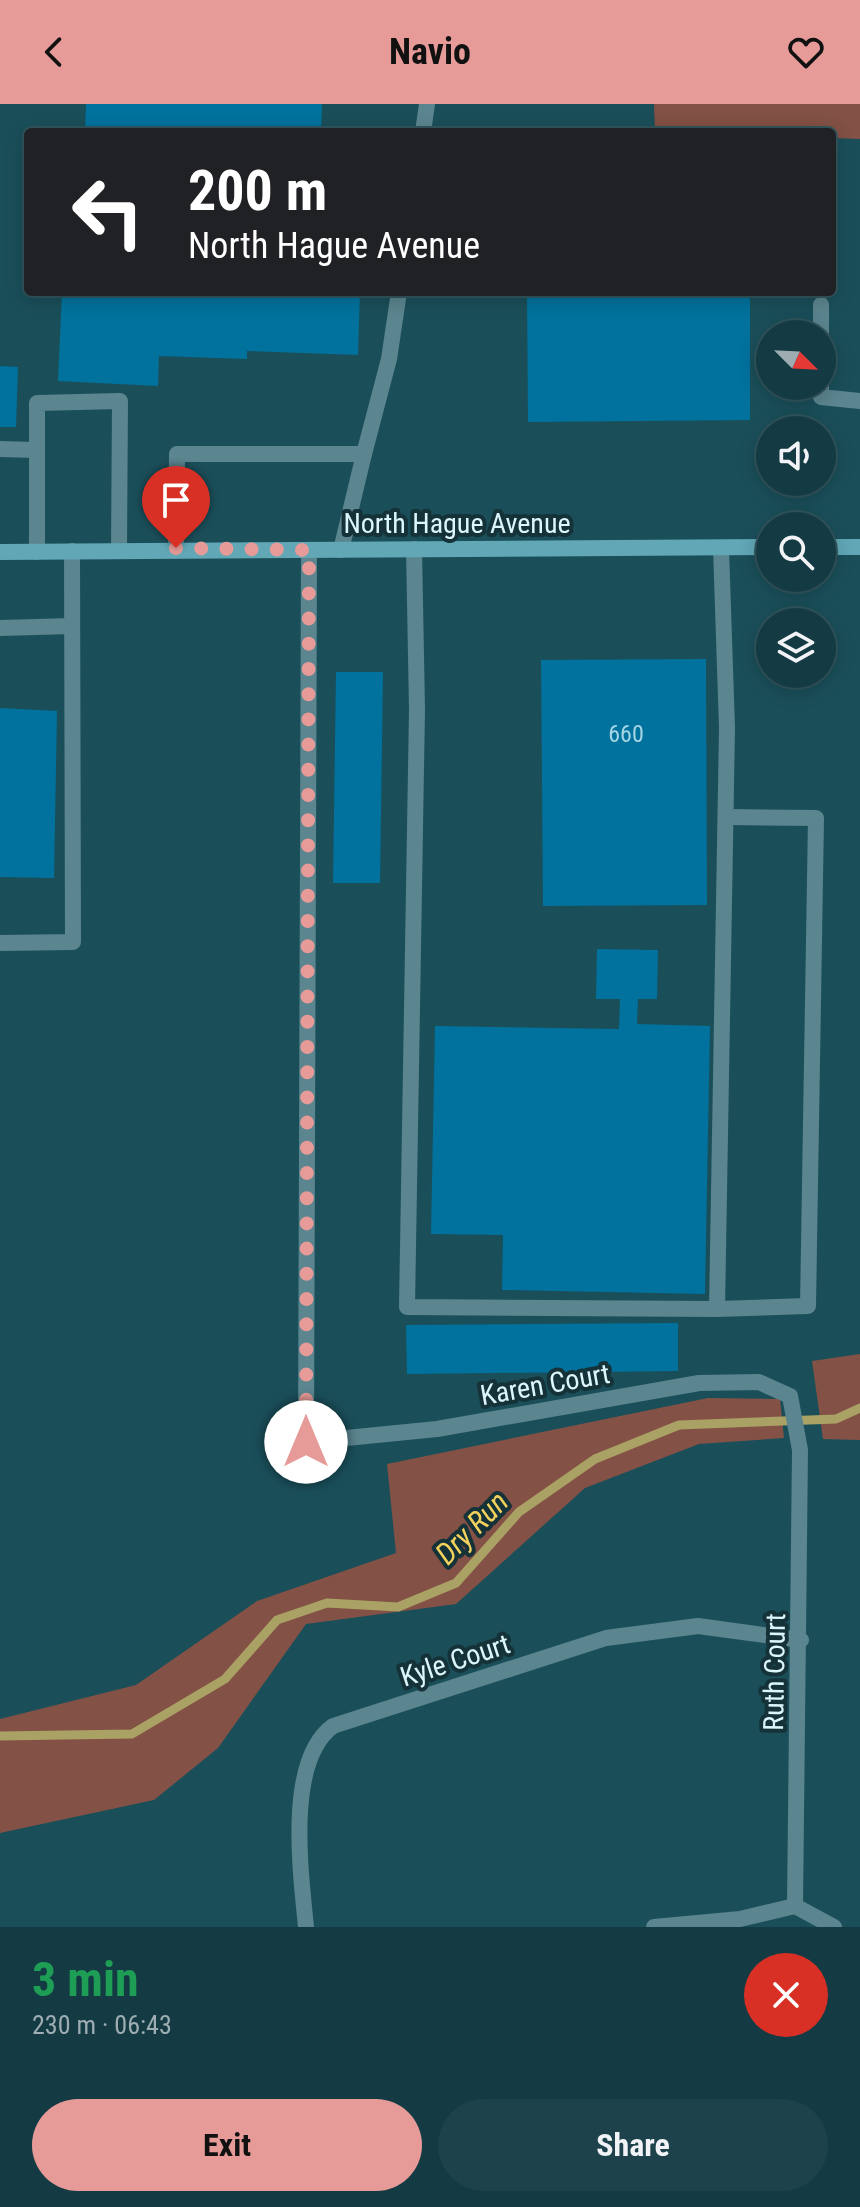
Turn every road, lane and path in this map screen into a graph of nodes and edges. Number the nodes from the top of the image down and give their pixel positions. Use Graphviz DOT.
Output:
graph roads {
  1 [pos="427,104"];
  2 [pos="424,128"];
  3 [pos="398,296"];
  4 [pos="821,305"];
  5 [pos="821,320"];
  6 [pos="836,399"];
  7 [pos="860,401"];
  8 [pos="0,449"];
  9 [pos="37,450"];
  10 [pos="364,454"];
  11 [pos="756,547"];
  12 [pos="836,547"];
  13 [pos="860,547"];
  14 [pos="176,548"];
  15 [pos="721,548"];
  16 [pos="414,549"];
  17 [pos="119,550"];
  18 [pos="309,550"];
  19 [pos="341,550"];
  20 [pos="72,551"];
  21 [pos="0,552"];
  22 [pos="37,552"];
  23 [pos="72,626"];
  24 [pos="0,628"];
  25 [pos="726,817"];
  26 [pos="0,943"];
  27 [pos="717,1309"];
  28 [pos="790,1396"];
  29 [pos="801,1640"];
  30 [pos="795,1906"];
  31 [pos="306,1927"];
  32 [pos="654,1927"];
  33 [pos="834,1927"];
  1 -- 2 [label="street"];
  3 -- 10 [label="street"];
  4 -- 5 [label="street"];
  6 -- 7 [label="street"];
  8 -- 9 [label="street"];
  9 -- 17 [label="street"];
  9 -- 22 [label="street"];
  10 -- 14 [label="street"];
  10 -- 19 [label="street"];
  11 -- 15 [label="main road, North Hague Avenue"];
  12 -- 13 [label="main road"];
  14 -- 17 [label="main road, North Hague Avenue"];
  14 -- 18 [label="main road, North Hague Avenue"];
  15 -- 16 [label="main road, North Hague Avenue"];
  15 -- 25 [label="street"];
  16 -- 19 [label="main road, North Hague Avenue"];
  16 -- 27 [label="street"];
  17 -- 20 [label="main road, North Hague Avenue"];
  18 -- 19 [label="main road, North Hague Avenue"];
  18 -- 28 [label="street, Karen Court"];
  20 -- 22 [label="main road, North Hague Avenue"];
  20 -- 23 [label="street"];
  21 -- 22 [label="main road, North Hague Avenue"];
  23 -- 24 [label="street"];
  23 -- 26 [label="street"];
  25 -- 27 [label="street"];
  25 -- 27 [label="street"];
  28 -- 29 [label="street, Ruth Court"];
  29 -- 30 [label="street, Ruth Court"];
  29 -- 31 [label="street, Kyle Court"];
  30 -- 32 [label="street"];
  30 -- 33 [label="street"];
}
